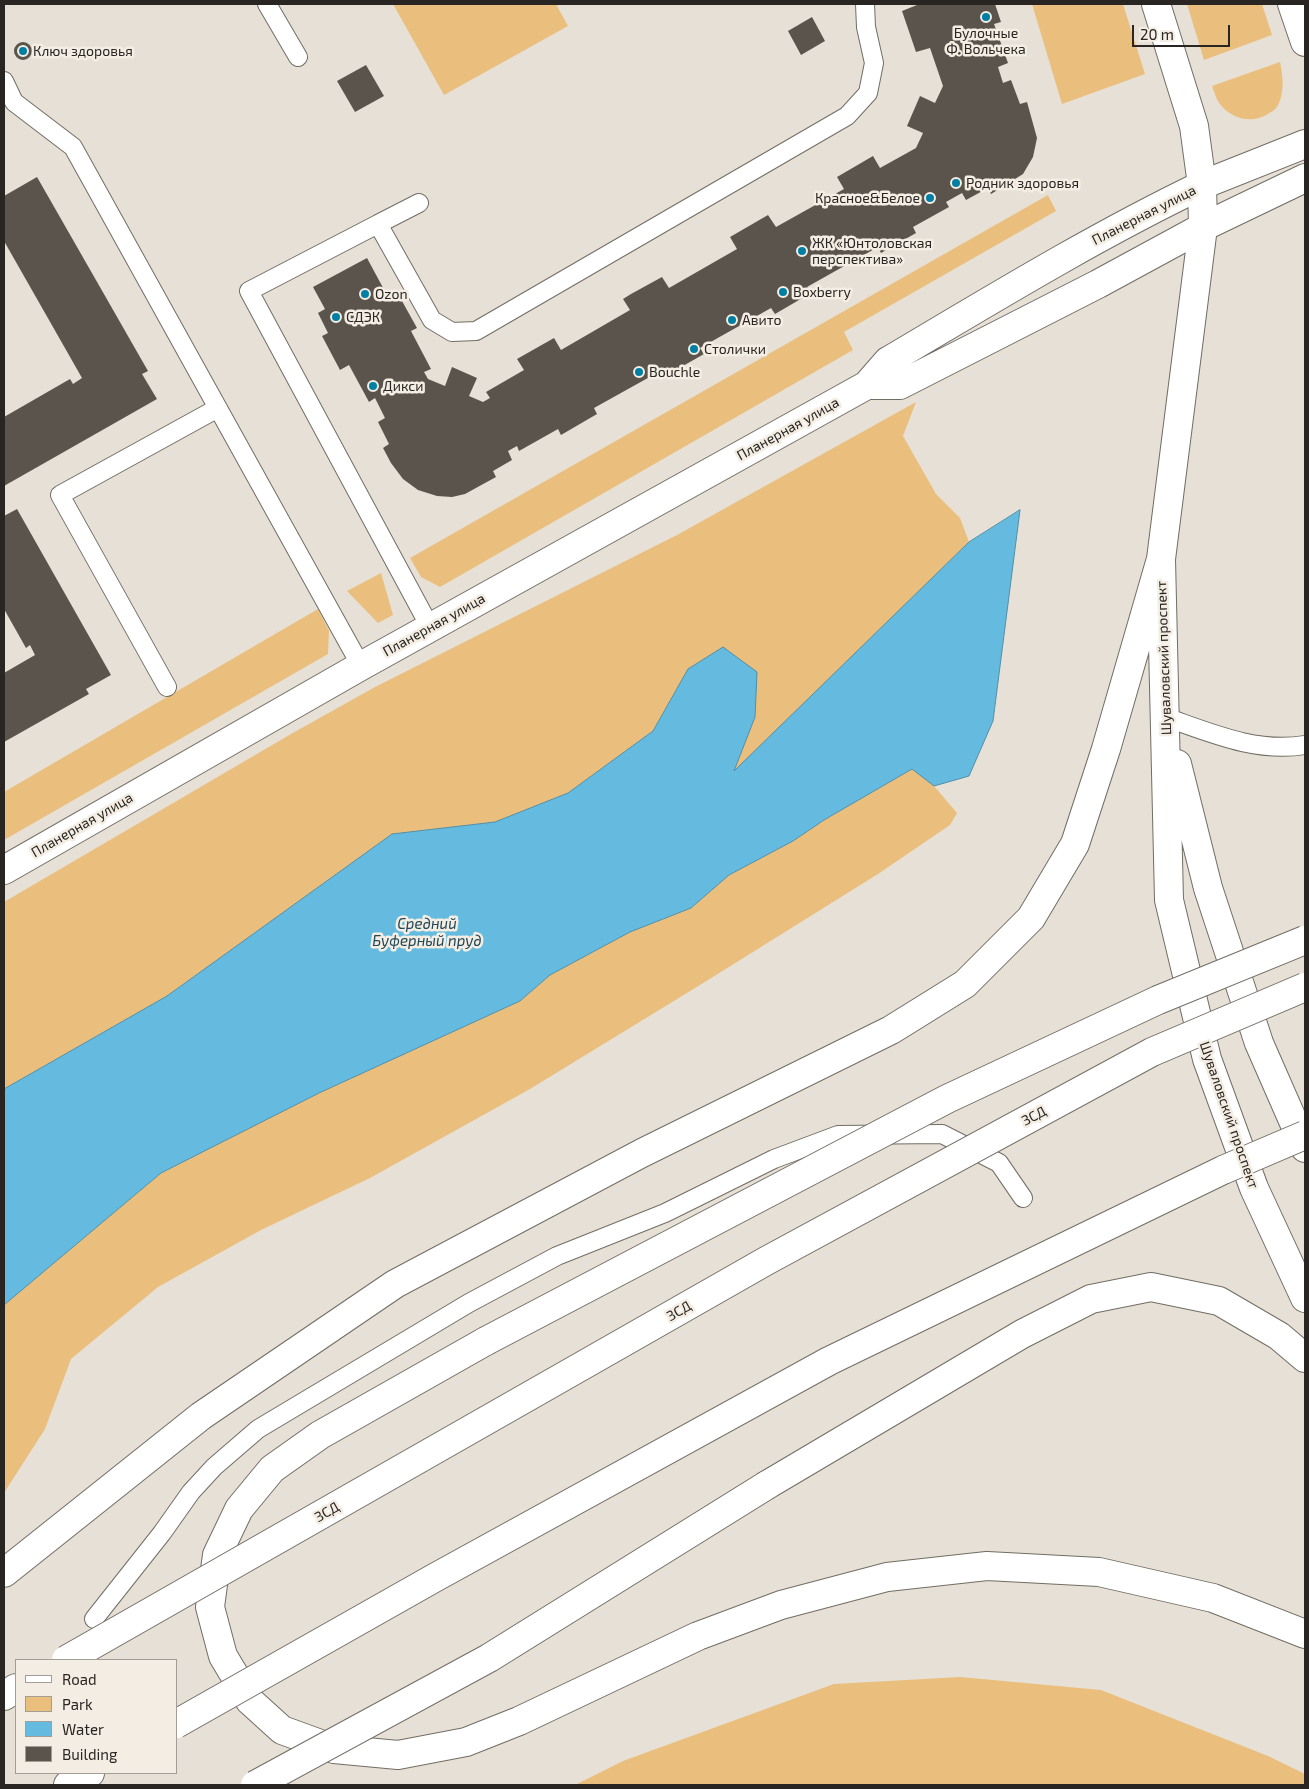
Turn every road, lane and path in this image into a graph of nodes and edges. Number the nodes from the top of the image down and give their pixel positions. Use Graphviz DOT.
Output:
graph roads {
  1 [pos="267,4"];
  2 [pos="864,4"];
  3 [pos="1156,4"];
  4 [pos="1292,4"];
  5 [pos="1305,42"];
  6 [pos="298,57"];
  7 [pos="4,81"];
  8 [pos="9,106"];
  9 [pos="1305,144"];
  10 [pos="1305,178"];
  11 [pos="1202,185"];
  12 [pos="419,203"];
  13 [pos="378,224"];
  14 [pos="1203,227"];
  15 [pos="867,385"];
  16 [pos="218,408"];
  17 [pos="1161,559"];
  18 [pos="430,627"];
  19 [pos="361,666"];
  20 [pos="167,687"];
  21 [pos="1166,717"];
  22 [pos="1305,745"];
  23 [pos="4,870"];
  24 [pos="1305,940"];
  25 [pos="1305,987"];
  26 [pos="1305,1135"];
  27 [pos="1305,1148"];
  28 [pos="1023,1198"];
  29 [pos="1305,1298"];
  30 [pos="1305,1358"];
  31 [pos="4,1573"];
  32 [pos="94,1618"];
  33 [pos="1305,1634"];
  34 [pos="68,1659"];
  35 [pos="15,1689"];
  36 [pos="4,1696"];
  37 [pos="178,1723"];
  38 [pos="88,1774"];
  39 [pos="68,1785"];
  40 [pos="256,1785"];
  1 -- 6 [label="lane"];
  2 -- 13 [label="lane"];
  3 -- 11 [label="main road, Шуваловский проспект"];
  4 -- 5 [label="main road"];
  7 -- 8 [label="lane"];
  8 -- 16 [label="lane"];
  9 -- 11 [label="main road, Планерная улица"];
  10 -- 14 [label="main road, Планерная улица"];
  11 -- 14 [label="main road, Шуваловский проспект"];
  11 -- 15 [label="main road, Планерная улица"];
  12 -- 13 [label="lane"];
  13 -- 18 [label="lane"];
  14 -- 15 [label="main road, Планерная улица"];
  14 -- 17 [label="main road, Шуваловский проспект"];
  15 -- 18 [label="main road, Планерная улица"];
  16 -- 19 [label="lane"];
  16 -- 20 [label="lane"];
  17 -- 21 [label="main road, Шуваловский проспект"];
  17 -- 31 [label="main road"];
  18 -- 19 [label="main road, Планерная улица"];
  19 -- 23 [label="main road, Планерная улица"];
  21 -- 22 [label="lane"];
  21 -- 27 [label="main road"];
  21 -- 29 [label="main road, Шуваловский проспект"];
  24 -- 33 [label="main road, bridge"];
  25 -- 34 [label="main road, ЗСД, bridge"];
  26 -- 37 [label="main road, bridge"];
  28 -- 32 [label="lane"];
  30 -- 40 [label="main road, bridge"];
  35 -- 36 [label="main road"];
  38 -- 39 [label="main road"];
}
